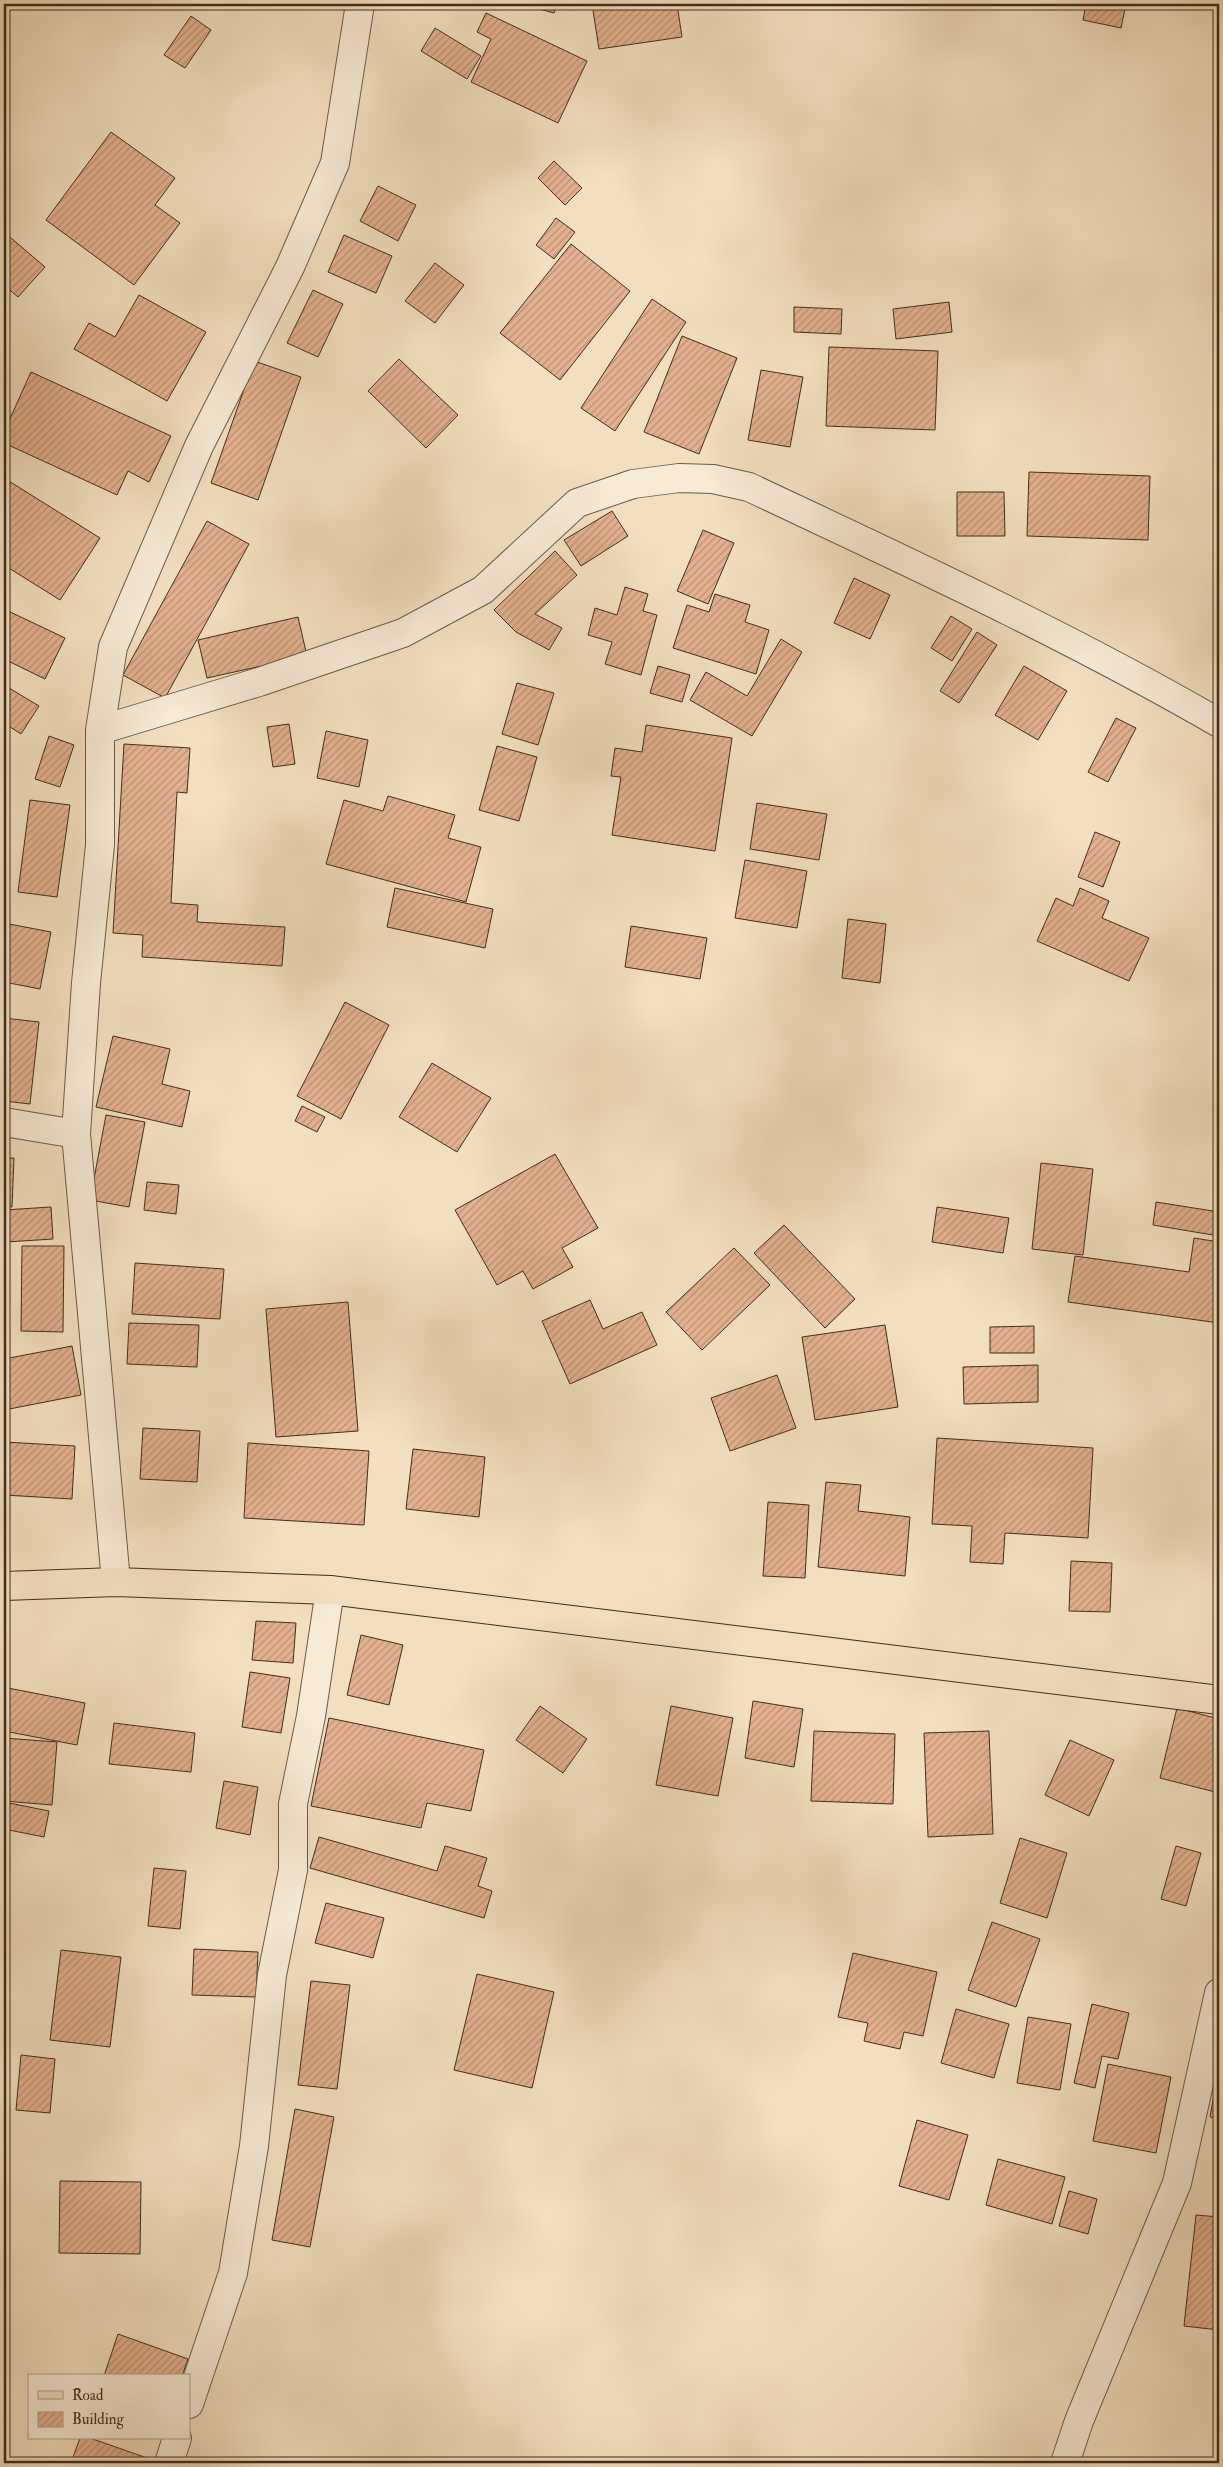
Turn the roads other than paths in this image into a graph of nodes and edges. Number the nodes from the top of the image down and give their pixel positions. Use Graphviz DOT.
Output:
graph roads {
  1 [pos="360,4"];
  2 [pos="1219,723"];
  3 [pos="100,730"];
  4 [pos="4,1122"];
  5 [pos="76,1134"];
  6 [pos="116,1582"];
  7 [pos="4,1586"];
  8 [pos="330,1590"];
  9 [pos="1219,1700"];
  10 [pos="1219,1993"];
  11 [pos="190,2401"];
  12 [pos="176,2440"];
  13 [pos="169,2463"];
  14 [pos="1065,2463"];
  1 -- 3 [label="street"];
  2 -- 3 [label="street"];
  3 -- 5 [label="street"];
  4 -- 5 [label="street"];
  5 -- 6 [label="street"];
  6 -- 7 [label="main road"];
  6 -- 8 [label="main road"];
  8 -- 9 [label="main road"];
  8 -- 11 [label="street"];
  10 -- 14 [label="street"];
  12 -- 13 [label="street"];
}
